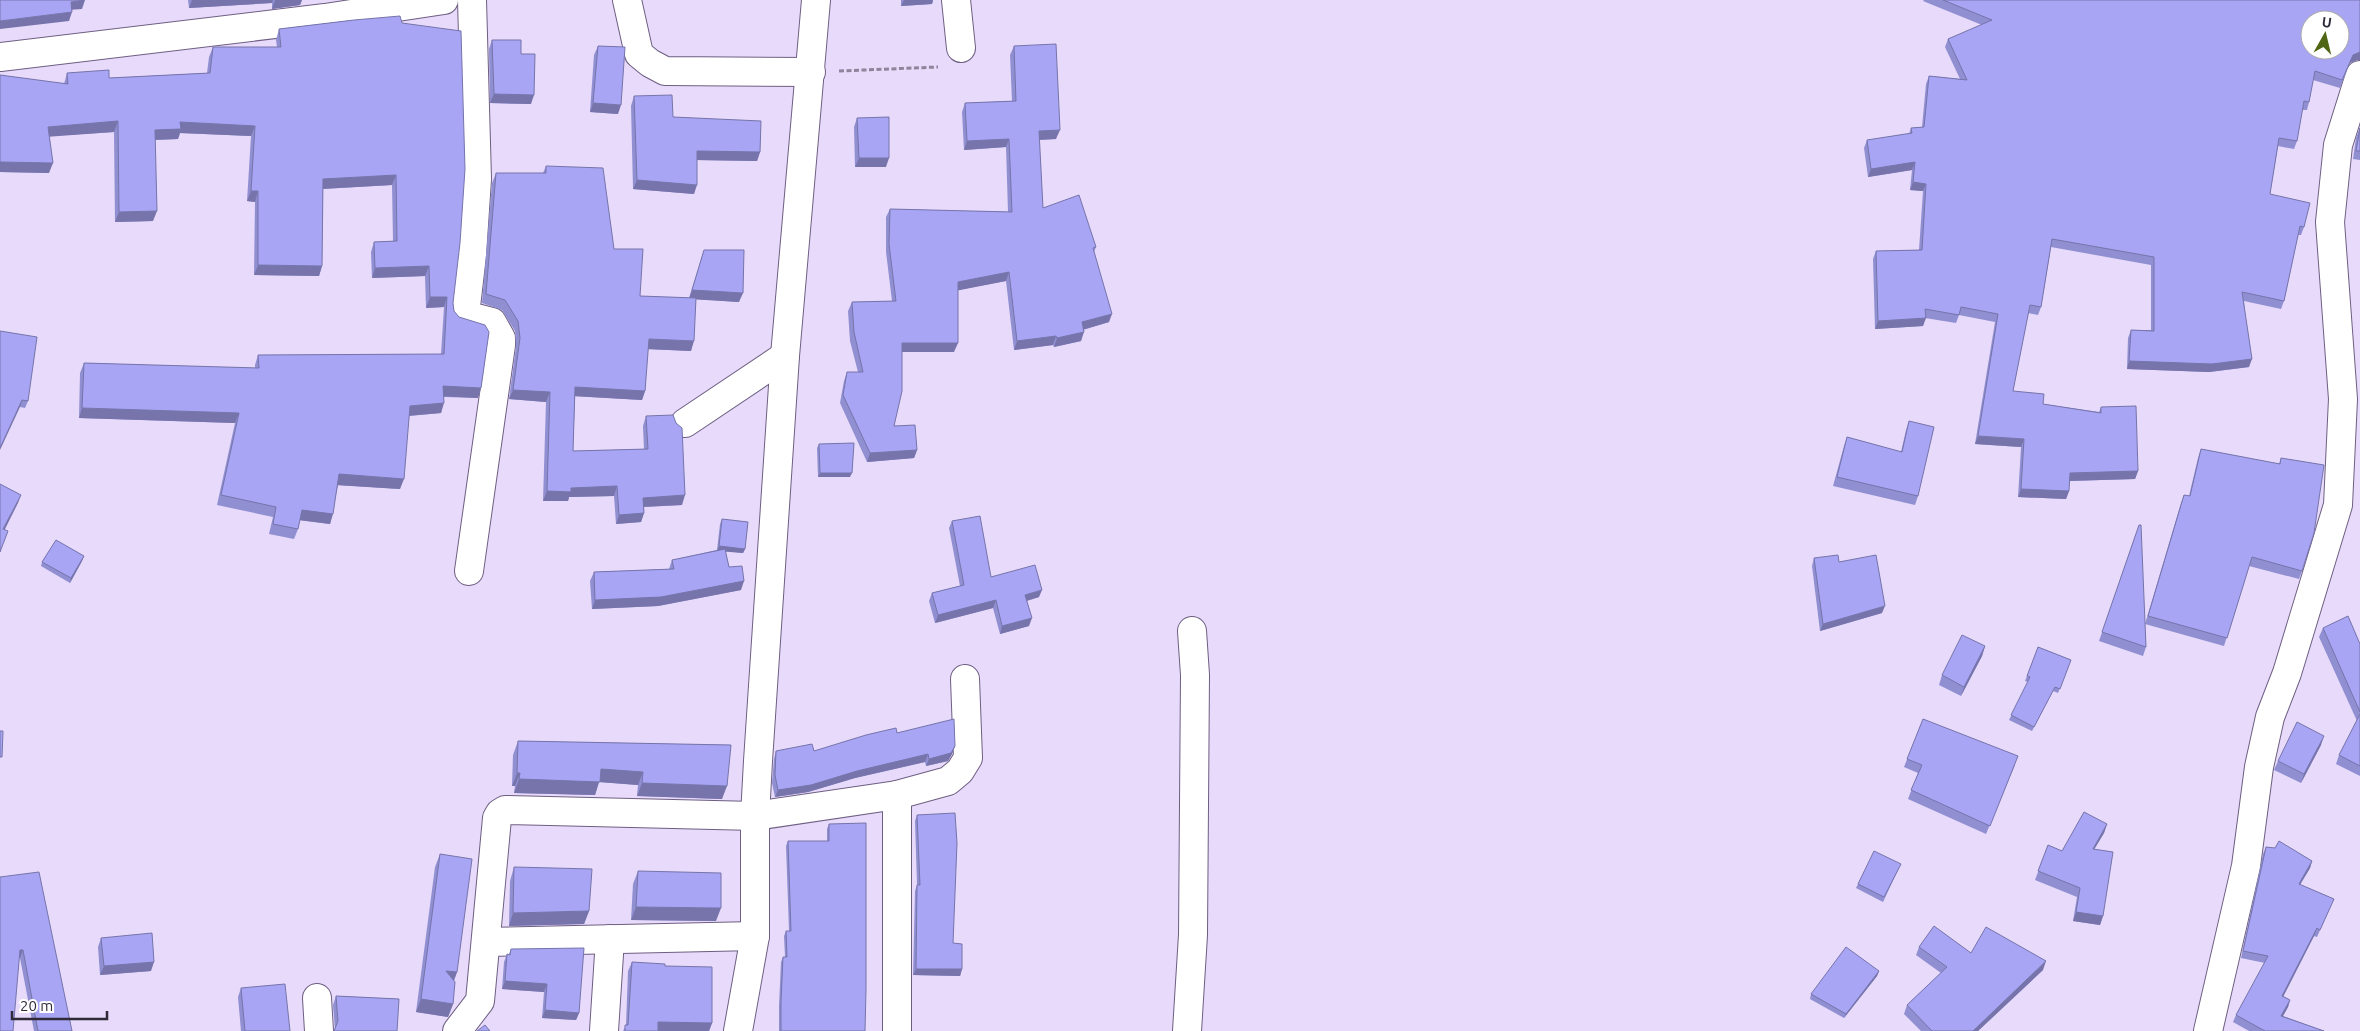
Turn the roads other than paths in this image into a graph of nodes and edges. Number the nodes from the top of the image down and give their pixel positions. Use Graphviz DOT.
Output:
graph roads {
  1 [pos="444,0"];
  2 [pos="472,0"];
  3 [pos="627,0"];
  4 [pos="816,0"];
  5 [pos="956,0"];
  6 [pos="324,9"];
  7 [pos="961,48"];
  8 [pos="0,57"];
  9 [pos="811,72"];
  10 [pos="2360,75"];
  11 [pos="785,356"];
  12 [pos="685,423"];
  13 [pos="470,571"];
  14 [pos="1192,631"];
  15 [pos="965,679"];
  16 [pos="898,795"];
  17 [pos="755,816"];
  18 [pos="755,936"];
  19 [pos="610,939"];
  20 [pos="486,942"];
  21 [pos="317,998"];
  22 [pos="319,1031"];
  23 [pos="457,1031"];
  24 [pos="604,1031"];
  25 [pos="738,1031"];
  26 [pos="897,1031"];
  27 [pos="1187,1031"];
  28 [pos="2208,1031"];
  1 -- 6 [label="street"];
  2 -- 13 [label="street"];
  3 -- 9 [label="street"];
  4 -- 9 [label="street"];
  5 -- 7 [label="street"];
  6 -- 8 [label="street"];
  9 -- 11 [label="street"];
  10 -- 28 [label="street"];
  11 -- 12 [label="street"];
  11 -- 17 [label="street"];
  14 -- 27 [label="street"];
  15 -- 16 [label="street"];
  16 -- 17 [label="street"];
  16 -- 26 [label="street"];
  17 -- 18 [label="street"];
  17 -- 20 [label="street"];
  18 -- 19 [label="street"];
  18 -- 25 [label="street"];
  19 -- 20 [label="street"];
  19 -- 24 [label="street"];
  20 -- 23 [label="street"];
  21 -- 22 [label="street"];
}
